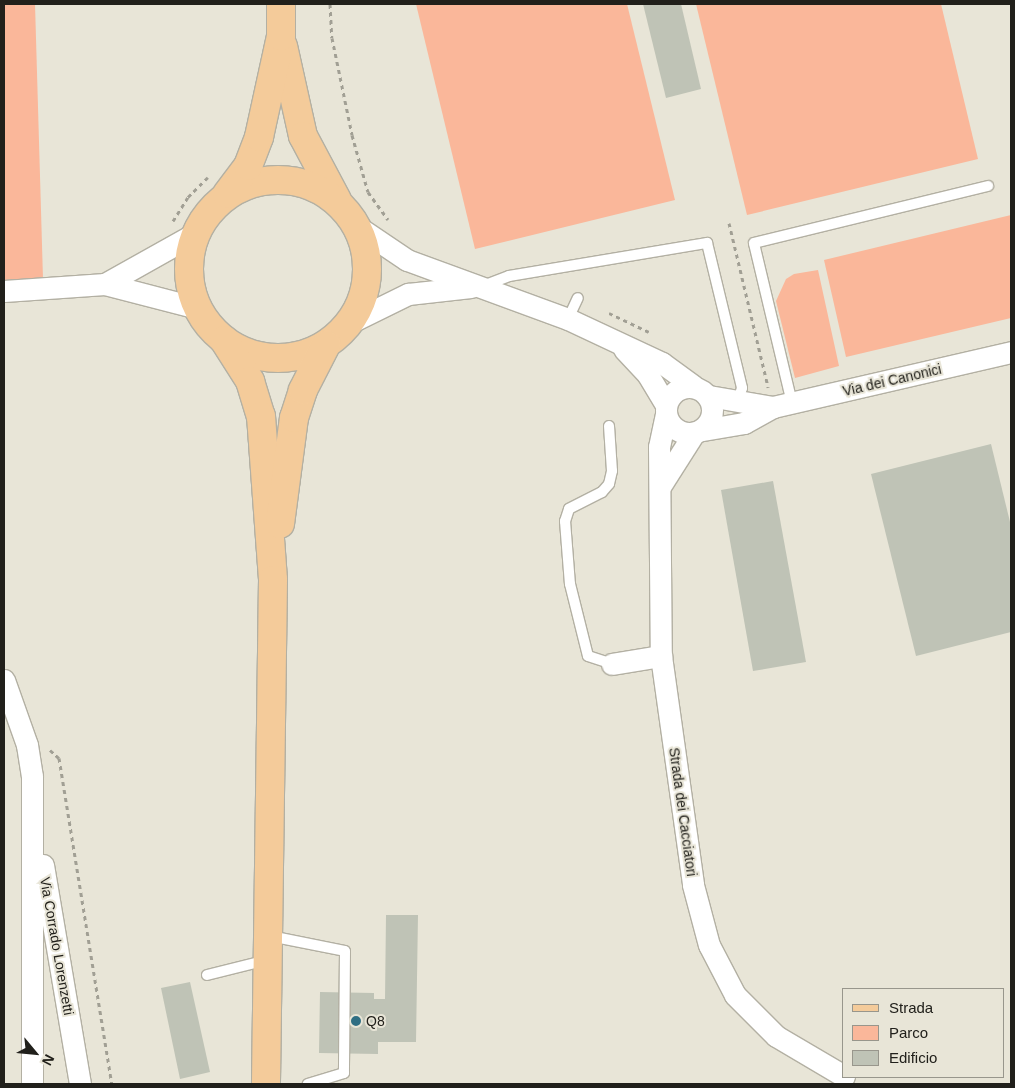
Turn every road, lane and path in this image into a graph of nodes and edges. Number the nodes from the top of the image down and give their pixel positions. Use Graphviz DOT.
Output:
graph roads {
  1 [pos="281,4"];
  2 [pos="330,4"];
  3 [pos="280,36"];
  4 [pos="214,172"];
  5 [pos="988,186"];
  6 [pos="225,197"];
  7 [pos="337,201"];
  8 [pos="729,223"];
  9 [pos="390,224"];
  10 [pos="358,227"];
  11 [pos="184,228"];
  12 [pos="105,284"];
  13 [pos="480,287"];
  14 [pos="4,291"];
  15 [pos="578,298"];
  16 [pos="197,308"];
  17 [pos="568,319"];
  18 [pos="351,322"];
  19 [pos="652,334"];
  20 [pos="224,340"];
  21 [pos="617,342"];
  22 [pos="326,345"];
  23 [pos="1011,352"];
  24 [pos="702,391"];
  25 [pos="780,395"];
  26 [pos="739,396"];
  27 [pos="666,410"];
  28 [pos="609,426"];
  29 [pos="698,431"];
  30 [pos="661,486"];
  31 [pos="273,580"];
  32 [pos="661,656"];
  33 [pos="612,664"];
  34 [pos="4,680"];
  35 [pos="26,745"];
  36 [pos="33,808"];
  37 [pos="268,948"];
  38 [pos="207,975"];
  39 [pos="842,1074"];
  40 [pos="32,1084"];
  41 [pos="80,1084"];
  42 [pos="112,1084"];
  43 [pos="266,1084"];
  44 [pos="308,1084"];
  1 -- 3 [label="main road"];
  2 -- 9 [label="path"];
  3 -- 6 [label="main road"];
  3 -- 7 [label="main road"];
  4 -- 11 [label="path"];
  5 -- 25 [label="lane"];
  6 -- 7 [label="main road"];
  6 -- 11 [label="main road"];
  7 -- 10 [label="main road"];
  8 -- 25 [label="path"];
  10 -- 13 [label="street, Via dei Canonici"];
  10 -- 18 [label="main road"];
  11 -- 12 [label="street"];
  11 -- 16 [label="main road"];
  12 -- 14 [label="street"];
  12 -- 16 [label="street"];
  13 -- 17 [label="street, Via dei Canonici"];
  13 -- 18 [label="street, Via dei Canonici"];
  13 -- 26 [label="lane"];
  15 -- 17 [label="lane"];
  15 -- 19 [label="path"];
  16 -- 20 [label="main road"];
  17 -- 21 [label="street, Via dei Canonici"];
  18 -- 22 [label="main road"];
  20 -- 22 [label="main road"];
  20 -- 31 [label="main road"];
  21 -- 24 [label="street, Via dei Canonici"];
  21 -- 27 [label="street, Via dei Canonici"];
  22 -- 31 [label="main road"];
  23 -- 25 [label="street, Via dei Canonici"];
  24 -- 26 [label="street, Via dei Canonici"];
  24 -- 27 [label="street"];
  24 -- 29 [label="street"];
  25 -- 26 [label="street, Via dei Canonici"];
  25 -- 26 [label="path"];
  25 -- 29 [label="street, Via dei Canonici"];
  27 -- 29 [label="street, Via dei Canonici"];
  27 -- 30 [label="street, Strada dei Cacciatori"];
  28 -- 33 [label="lane"];
  29 -- 30 [label="street"];
  30 -- 32 [label="street, Strada dei Cacciatori"];
  31 -- 37 [label="main road"];
  32 -- 33 [label="street"];
  32 -- 39 [label="street, Strada dei Cacciatori"];
  34 -- 35 [label="street, Via Corrado Lorenzetti"];
  35 -- 36 [label="street, Via Corrado Lorenzetti"];
  35 -- 42 [label="path"];
  36 -- 40 [label="street, Via Corrado Lorenzetti"];
  36 -- 41 [label="street, Via Corrado Lorenzetti"];
  37 -- 38 [label="lane"];
  37 -- 43 [label="main road"];
  37 -- 44 [label="lane"];
}
